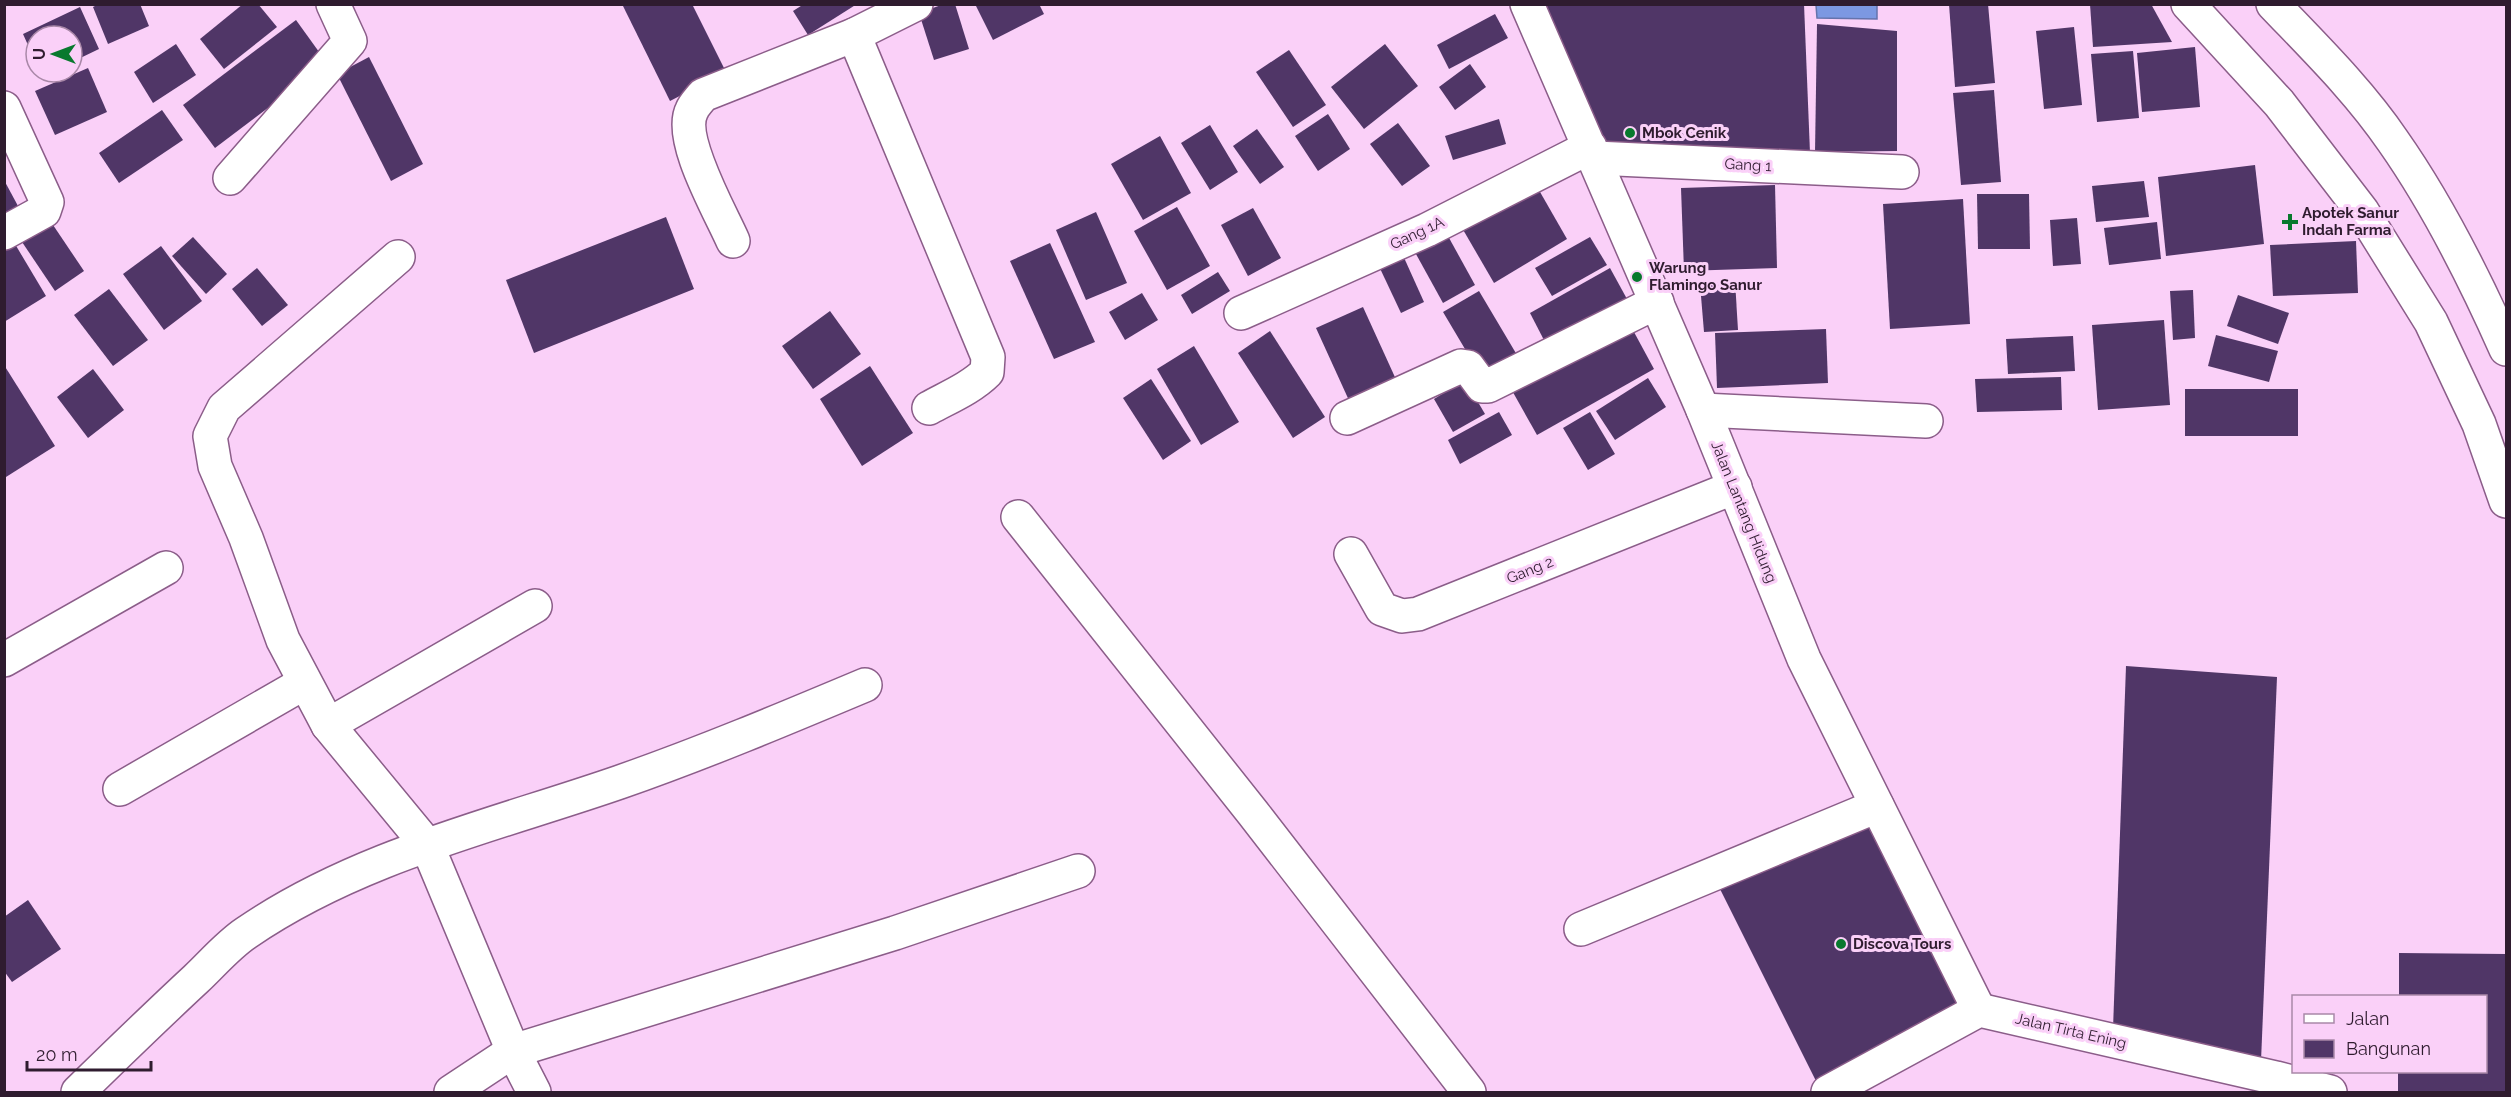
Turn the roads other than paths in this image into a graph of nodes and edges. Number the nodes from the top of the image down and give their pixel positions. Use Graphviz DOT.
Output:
graph roads {
  1 [pos="333,4"];
  2 [pos="916,4"];
  3 [pos="1527,4"];
  4 [pos="2188,4"];
  5 [pos="2273,4"];
  6 [pos="854,35"];
  7 [pos="4,108"];
  8 [pos="1592,152"];
  9 [pos="1902,172"];
  10 [pos="231,178"];
  11 [pos="4,233"];
  12 [pos="734,241"];
  13 [pos="398,257"];
  14 [pos="1657,302"];
  15 [pos="1241,314"];
  16 [pos="2506,349"];
  17 [pos="929,408"];
  18 [pos="1703,410"];
  19 [pos="1347,418"];
  20 [pos="1926,421"];
  21 [pos="1735,487"];
  22 [pos="2506,501"];
  23 [pos="1018,517"];
  24 [pos="1351,554"];
  25 [pos="166,568"];
  26 [pos="535,606"];
  27 [pos="4,660"];
  28 [pos="304,683"];
  29 [pos="865,685"];
  30 [pos="328,725"];
  31 [pos="120,789"];
  32 [pos="1877,806"];
  33 [pos="427,845"];
  34 [pos="1078,871"];
  35 [pos="1581,928"];
  36 [pos="1979,1010"];
  37 [pos="513,1051"];
  38 [pos="2275,1085"];
  39 [pos="78,1092"];
  40 [pos="451,1092"];
  41 [pos="534,1092"];
  42 [pos="1469,1092"];
  43 [pos="1828,1092"];
  44 [pos="2330,1092"];
  1 -- 10 [label="main road"];
  2 -- 6 [label="main road"];
  3 -- 8 [label="main road, Jalan Lantang Hidung"];
  4 -- 22 [label="main road"];
  5 -- 16 [label="main road"];
  6 -- 12 [label="main road"];
  6 -- 17 [label="main road"];
  7 -- 11 [label="main road"];
  8 -- 9 [label="main road, Gang 1"];
  8 -- 14 [label="main road, Jalan Lantang Hidung"];
  8 -- 15 [label="main road, Gang 1A"];
  13 -- 28 [label="main road"];
  14 -- 18 [label="main road, Jalan Lantang Hidung"];
  14 -- 19 [label="main road"];
  18 -- 20 [label="main road"];
  18 -- 21 [label="main road, Jalan Lantang Hidung"];
  21 -- 24 [label="main road, Gang 2"];
  21 -- 32 [label="main road, Jalan Lantang Hidung"];
  23 -- 42 [label="main road"];
  25 -- 27 [label="main road"];
  26 -- 30 [label="main road"];
  28 -- 30 [label="main road"];
  28 -- 31 [label="main road"];
  29 -- 33 [label="main road"];
  30 -- 33 [label="main road"];
  32 -- 35 [label="main road"];
  32 -- 36 [label="main road, Jalan Lantang Hidung"];
  33 -- 37 [label="main road"];
  33 -- 39 [label="main road"];
  34 -- 37 [label="main road"];
  36 -- 38 [label="main road, Jalan Tirta Ening"];
  36 -- 43 [label="main road"];
  37 -- 40 [label="main road"];
  37 -- 41 [label="main road"];
  38 -- 44 [label="main road, Jalan Tirta Ening"];
}
